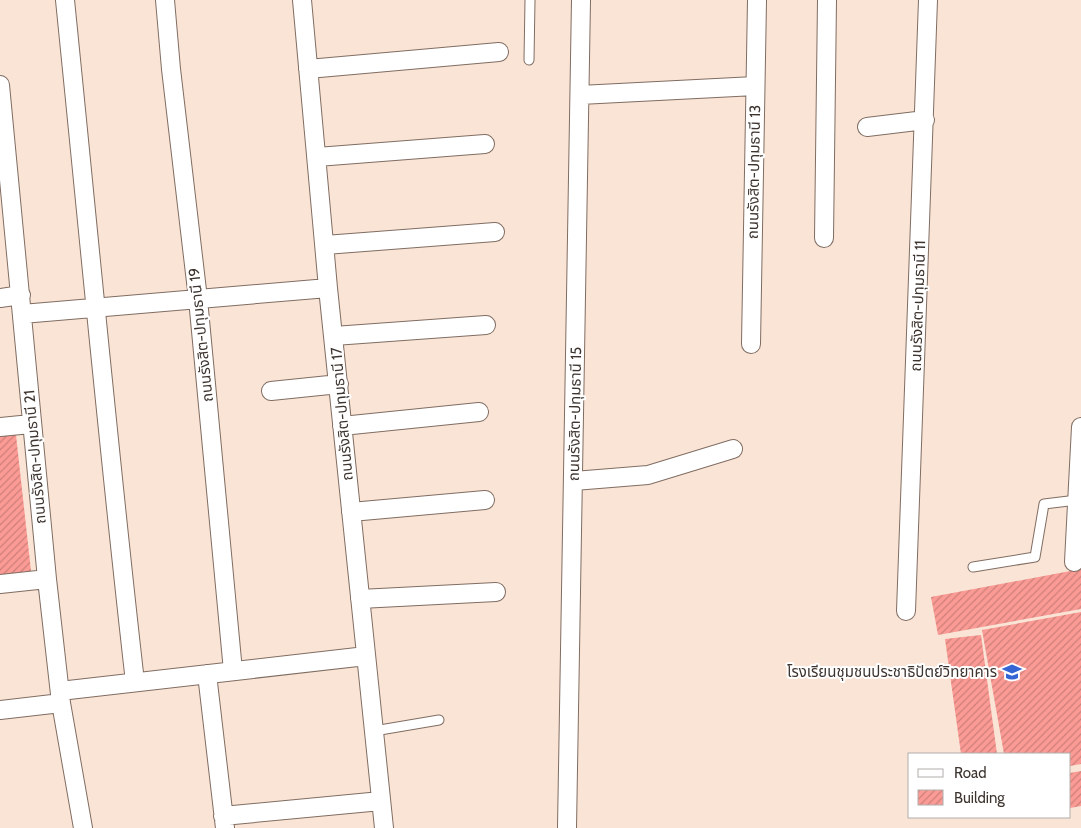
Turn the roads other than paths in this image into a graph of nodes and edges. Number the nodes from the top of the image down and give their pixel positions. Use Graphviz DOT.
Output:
graph roads {
  1 [pos="65,0"];
  2 [pos="165,0"];
  3 [pos="302,0"];
  4 [pos="530,0"];
  5 [pos="581,0"];
  6 [pos="757,0"];
  7 [pos="827,0"];
  8 [pos="928,0"];
  9 [pos="499,52"];
  10 [pos="529,60"];
  11 [pos="308,69"];
  12 [pos="0,85"];
  13 [pos="755,86"];
  14 [pos="580,95"];
  15 [pos="2,120"];
  16 [pos="925,120"];
  17 [pos="867,127"];
  18 [pos="485,144"];
  19 [pos="317,157"];
  20 [pos="495,232"];
  21 [pos="824,238"];
  22 [pos="325,245"];
  23 [pos="328,288"];
  24 [pos="21,295"];
  25 [pos="0,298"];
  26 [pos="198,299"];
  27 [pos="97,308"];
  28 [pos="22,314"];
  29 [pos="486,325"];
  30 [pos="334,336"];
  31 [pos="751,344"];
  32 [pos="339,384"];
  33 [pos="271,391"];
  34 [pos="479,412"];
  35 [pos="32,424"];
  36 [pos="342,426"];
  37 [pos="0,427"];
  38 [pos="1081,427"];
  39 [pos="733,449"];
  40 [pos="574,481"];
  41 [pos="484,500"];
  42 [pos="1079,500"];
  43 [pos="351,512"];
  44 [pos="1074,562"];
  45 [pos="973,567"];
  46 [pos="47,580"];
  47 [pos="0,584"];
  48 [pos="496,592"];
  49 [pos="360,600"];
  50 [pos="906,611"];
  51 [pos="366,656"];
  52 [pos="233,671"];
  53 [pos="207,674"];
  54 [pos="135,682"];
  55 [pos="61,697"];
  56 [pos="0,710"];
  57 [pos="439,720"];
  58 [pos="374,731"];
  59 [pos="381,802"];
  60 [pos="224,822"];
  61 [pos="83,828"];
  62 [pos="384,828"];
  63 [pos="567,828"];
  1 -- 27 [label="street"];
  2 -- 26 [label="street, ถนนรังสิต-ปทุมธานี 19"];
  3 -- 11 [label="street, ถนนรังสิต-ปทุมธานี 17"];
  4 -- 10 [label="lane"];
  5 -- 14 [label="street, ถนนรังสิต-ปทุมธานี 15"];
  6 -- 13 [label="street, ถนนรังสิต-ปทุมธานี 13"];
  7 -- 21 [label="street"];
  8 -- 16 [label="street, ถนนรังสิต-ปทุมธานี 11"];
  9 -- 11 [label="street"];
  11 -- 19 [label="street, ถนนรังสิต-ปทุมธานี 17"];
  12 -- 15 [label="street, ถนนรังสิต-ปทุมธานี 21"];
  13 -- 14 [label="street"];
  13 -- 31 [label="street, ถนนรังสิต-ปทุมธานี 13"];
  14 -- 40 [label="street, ถนนรังสิต-ปทุมธานี 15"];
  15 -- 24 [label="street, ถนนรังสิต-ปทุมธานี 21"];
  16 -- 17 [label="street"];
  16 -- 50 [label="street, ถนนรังสิต-ปทุมธานี 11"];
  18 -- 19 [label="street"];
  19 -- 22 [label="street, ถนนรังสิต-ปทุมธานี 17"];
  20 -- 22 [label="street"];
  22 -- 23 [label="street, ถนนรังสิต-ปทุมธานี 17"];
  23 -- 26 [label="street"];
  23 -- 30 [label="street, ถนนรังสิต-ปทุมธานี 17"];
  24 -- 25 [label="street"];
  24 -- 28 [label="street, ถนนรังสิต-ปทุมธานี 21"];
  26 -- 27 [label="street"];
  26 -- 52 [label="street, ถนนรังสิต-ปทุมธานี 19"];
  27 -- 28 [label="street"];
  27 -- 54 [label="street"];
  28 -- 35 [label="street, ถนนรังสิต-ปทุมธานี 21"];
  29 -- 30 [label="street"];
  30 -- 32 [label="street, ถนนรังสิต-ปทุมธานี 17"];
  32 -- 33 [label="street"];
  32 -- 36 [label="street, ถนนรังสิต-ปทุมธานี 17"];
  34 -- 36 [label="street"];
  35 -- 37 [label="street"];
  35 -- 46 [label="street, ถนนรังสิต-ปทุมธานี 21"];
  36 -- 43 [label="street, ถนนรังสิต-ปทุมธานี 17"];
  38 -- 42 [label="street"];
  39 -- 40 [label="street"];
  40 -- 63 [label="street, ถนนรังสิต-ปทุมธานี 15"];
  41 -- 43 [label="street"];
  42 -- 44 [label="street"];
  42 -- 45 [label="lane"];
  43 -- 49 [label="street, ถนนรังสิต-ปทุมธานี 17"];
  46 -- 47 [label="street"];
  46 -- 55 [label="street, ถนนรังสิต-ปทุมธานี 21"];
  48 -- 49 [label="street"];
  49 -- 51 [label="street, ถนนรังสิต-ปทุมธานี 17"];
  51 -- 52 [label="street"];
  51 -- 58 [label="street, ถนนรังสิต-ปทุมธานี 17"];
  52 -- 53 [label="street"];
  53 -- 54 [label="street"];
  53 -- 60 [label="street"];
  54 -- 55 [label="street"];
  55 -- 56 [label="street"];
  55 -- 61 [label="street, ถนนรังสิต-ปทุมธานี 21"];
  57 -- 58 [label="lane"];
  58 -- 59 [label="street, ถนนรังสิต-ปทุมธานี 17"];
  59 -- 60 [label="street"];
  59 -- 62 [label="street, ถนนรังสิต-ปทุมธานี 17"];
}
